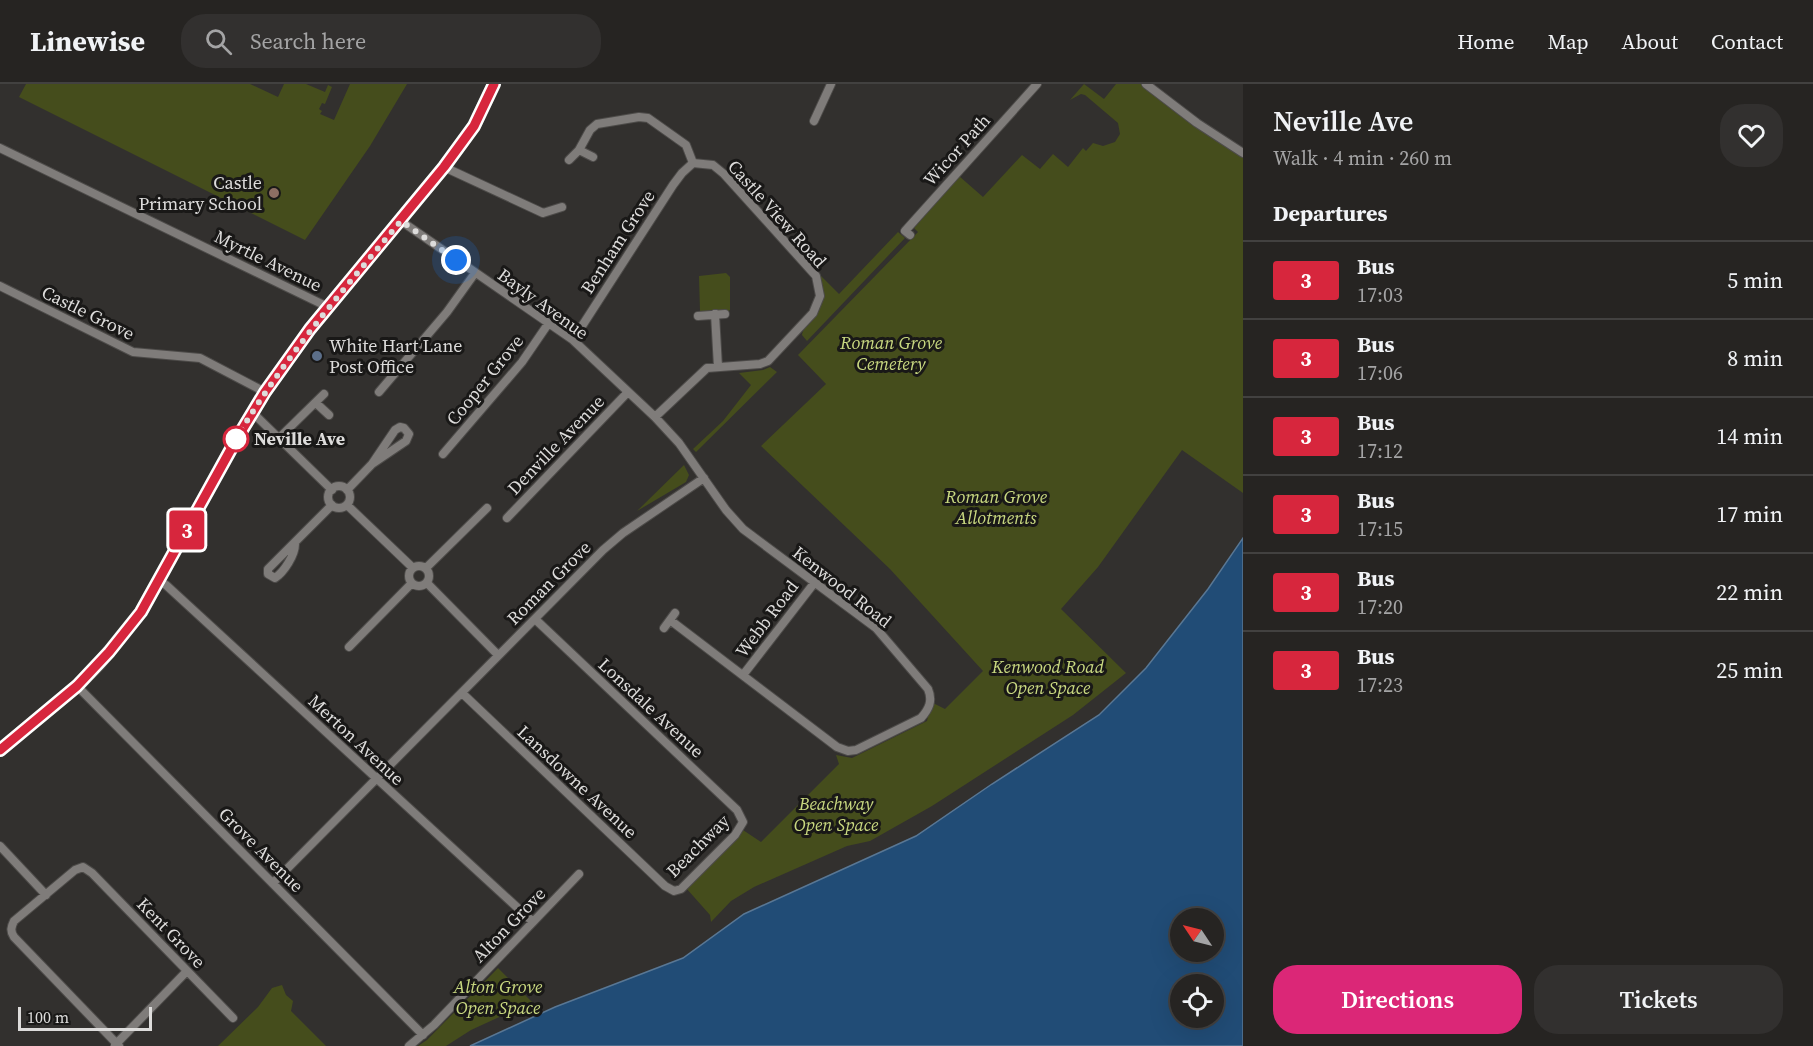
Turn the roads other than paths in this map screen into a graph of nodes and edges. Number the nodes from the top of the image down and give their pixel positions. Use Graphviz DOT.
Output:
graph roads {
  1 [pos="494,84"];
  2 [pos="831,84"];
  3 [pos="1037,84"];
  4 [pos="1146,84"];
  5 [pos="814,121"];
  6 [pos="0,148"];
  7 [pos="579,150"];
  8 [pos="1243,153"];
  9 [pos="593,157"];
  10 [pos="569,160"];
  11 [pos="693,164"];
  12 [pos="444,167"];
  13 [pos="562,207"];
  14 [pos="401,221"];
  15 [pos="910,235"];
  16 [pos="475,273"];
  17 [pos="0,286"];
  18 [pos="328,307"];
  19 [pos="715,314"];
  20 [pos="725,314"];
  21 [pos="698,315"];
  22 [pos="548,324"];
  23 [pos="573,340"];
  24 [pos="718,367"];
  25 [pos="265,392"];
  26 [pos="379,392"];
  27 [pos="627,393"];
  28 [pos="324,394"];
  29 [pos="316,403"];
  30 [pos="252,412"];
  31 [pos="329,415"];
  32 [pos="655,417"];
  33 [pos="279,438"];
  34 [pos="443,454"];
  35 [pos="372,464"];
  36 [pos="704,478"];
  37 [pos="332,490"];
  38 [pos="347,490"];
  39 [pos="332,505"];
  40 [pos="347,505"];
  41 [pos="487,508"];
  42 [pos="507,518"];
  43 [pos="295,544"];
  44 [pos="412,568"];
  45 [pos="426,568"];
  46 [pos="159,581"];
  47 [pos="814,582"];
  48 [pos="412,583"];
  49 [pos="427,583"];
  50 [pos="675,612"];
  51 [pos="535,619"];
  52 [pos="670,620"];
  53 [pos="664,628"];
  54 [pos="349,647"];
  55 [pos="498,655"];
  56 [pos="743,675"];
  57 [pos="77,686"];
  58 [pos="462,693"];
  59 [pos="0,750"];
  60 [pos="376,779"];
  61 [pos="743,822"];
  62 [pos="0,846"];
  63 [pos="579,874"];
  64 [pos="273,884"];
  65 [pos="674,891"];
  66 [pos="46,895"];
  67 [pos="533,922"];
  68 [pos="187,971"];
  69 [pos="233,1018"];
  70 [pos="423,1035"];
  71 [pos="116,1045"];
  72 [pos="409,1046"];
  1 -- 12 [label="street"];
  2 -- 5 [label="street"];
  3 -- 15 [label="street, Wicor Path"];
  4 -- 8 [label="street"];
  6 -- 18 [label="street, Myrtle Avenue"];
  7 -- 9 [label="street"];
  7 -- 10 [label="street"];
  7 -- 11 [label="street"];
  11 -- 23 [label="street, Benham Grove"];
  11 -- 24 [label="street, Castle View Road"];
  12 -- 13 [label="street"];
  12 -- 14 [label="street"];
  14 -- 16 [label="street, Bayly Avenue"];
  14 -- 18 [label="street"];
  16 -- 22 [label="street, Bayly Avenue"];
  16 -- 26 [label="street"];
  17 -- 25 [label="street, Castle Grove"];
  18 -- 25 [label="street"];
  19 -- 20 [label="street"];
  19 -- 21 [label="street"];
  19 -- 24 [label="street"];
  22 -- 23 [label="street, Bayly Avenue"];
  22 -- 34 [label="street, Cooper Grove"];
  23 -- 27 [label="street, Bayly Avenue"];
  24 -- 32 [label="street, Castle View Road"];
  25 -- 30 [label="street"];
  27 -- 32 [label="street, Bayly Avenue"];
  27 -- 42 [label="street, Denville Avenue"];
  28 -- 29 [label="street"];
  29 -- 31 [label="street"];
  29 -- 33 [label="street"];
  30 -- 33 [label="street"];
  30 -- 46 [label="street"];
  32 -- 36 [label="street, Bayly Avenue"];
  33 -- 37 [label="street"];
  35 -- 35 [label="street"];
  35 -- 38 [label="street"];
  36 -- 47 [label="street, Kenwood Road"];
  36 -- 51 [label="street, Roman Grove"];
  37 -- 38 [label="street"];
  37 -- 39 [label="street"];
  38 -- 40 [label="street"];
  39 -- 40 [label="street"];
  39 -- 43 [label="street"];
  40 -- 44 [label="street"];
  41 -- 45 [label="street"];
  44 -- 45 [label="street"];
  44 -- 48 [label="street"];
  45 -- 49 [label="street"];
  46 -- 57 [label="street"];
  46 -- 60 [label="street, Merton Avenue"];
  47 -- 56 [label="street, Webb Road"];
  47 -- 56 [label="street, Kenwood Road"];
  48 -- 49 [label="street"];
  48 -- 54 [label="street"];
  49 -- 55 [label="street"];
  50 -- 52 [label="street"];
  51 -- 55 [label="street, Roman Grove"];
  51 -- 61 [label="street, Lonsdale Avenue"];
  52 -- 53 [label="street"];
  52 -- 56 [label="street, Kenwood Road"];
  55 -- 58 [label="street, Roman Grove"];
  57 -- 59 [label="street"];
  57 -- 64 [label="street, Grove Avenue"];
  58 -- 60 [label="street, Roman Grove"];
  58 -- 65 [label="street, Lansdowne Avenue"];
  60 -- 64 [label="street, Roman Grove"];
  60 -- 67 [label="street, Merton Avenue"];
  61 -- 65 [label="street, Beachway"];
  62 -- 66 [label="street"];
  63 -- 67 [label="street, Alton Grove"];
  64 -- 70 [label="street, Grove Avenue"];
  66 -- 68 [label="street, Kent Grove"];
  66 -- 71 [label="street"];
  67 -- 70 [label="street, Alton Grove"];
  68 -- 69 [label="street, Kent Grove"];
  68 -- 71 [label="street"];
  70 -- 72 [label="street, Alton Grove"];
}
